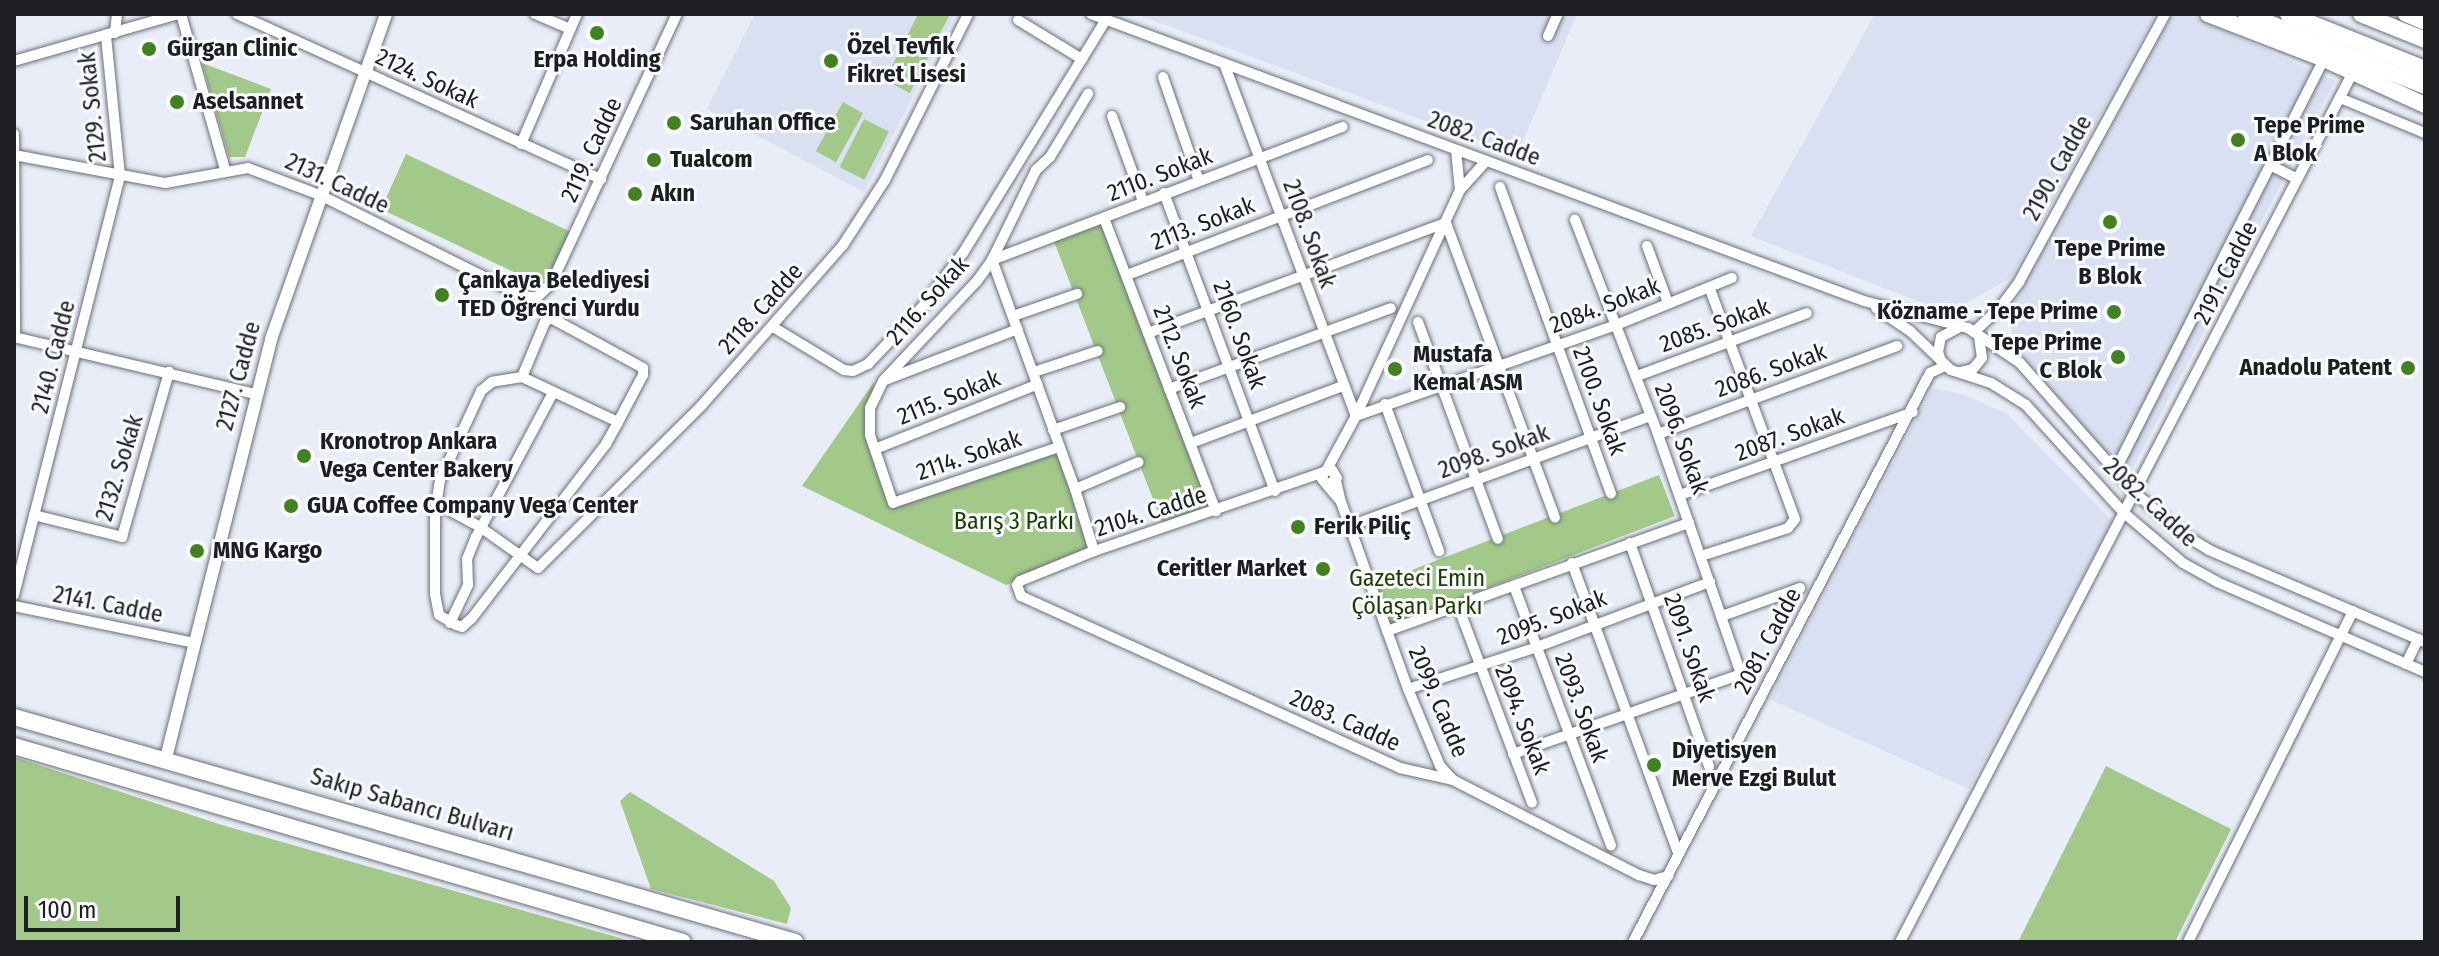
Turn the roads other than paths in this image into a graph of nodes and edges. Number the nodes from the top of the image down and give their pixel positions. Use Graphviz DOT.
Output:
graph roads {
  1 [pos="117,14"];
  2 [pos="179,14"];
  3 [pos="237,14"];
  4 [pos="386,14"];
  5 [pos="535,14"];
  6 [pos="577,14"];
  7 [pos="677,14"];
  8 [pos="968,14"];
  9 [pos="1091,14"];
  10 [pos="1558,14"];
  11 [pos="2165,14"];
  12 [pos="2208,14"];
  13 [pos="2246,14"];
  14 [pos="2288,14"];
  15 [pos="2361,14"];
  16 [pos="2406,14"];
  17 [pos="1018,20"];
  18 [pos="1106,20"];
  19 [pos="2425,22"];
  20 [pos="570,29"];
  21 [pos="110,34"];
  22 [pos="1548,36"];
  23 [pos="2425,40"];
  24 [pos="1082,59"];
  25 [pos="2324,59"];
  26 [pos="14,61"];
  27 [pos="1225,66"];
  28 [pos="2425,69"];
  29 [pos="364,72"];
  30 [pos="2353,72"];
  31 [pos="1163,77"];
  32 [pos="2425,86"];
  33 [pos="1088,94"];
  34 [pos="2340,98"];
  35 [pos="2425,105"];
  36 [pos="1112,116"];
  37 [pos="1343,127"];
  38 [pos="2425,133"];
  39 [pos="14,134"];
  40 [pos="521,144"];
  41 [pos="1456,150"];
  42 [pos="14,155"];
  43 [pos="1259,159"];
  44 [pos="1428,160"];
  45 [pos="1486,161"];
  46 [pos="2270,165"];
  47 [pos="225,170"];
  48 [pos="120,176"];
  49 [pos="601,179"];
  50 [pos="2297,179"];
  51 [pos="1199,181"];
  52 [pos="1500,187"];
  53 [pos="1460,190"];
  54 [pos="1164,193"];
  55 [pos="320,195"];
  56 [pos="1143,201"];
  57 [pos="1280,215"];
  58 [pos="1104,218"];
  59 [pos="1575,220"];
  60 [pos="1446,223"];
  61 [pos="1647,246"];
  62 [pos="1187,251"];
  63 [pos="992,260"];
  64 [pos="1127,275"];
  65 [pos="1303,275"];
  66 [pos="1732,278"];
  67 [pos="1710,289"];
  68 [pos="1077,294"];
  69 [pos="537,297"];
  70 [pos="1864,301"];
  71 [pos="1668,303"];
  72 [pos="1391,308"];
  73 [pos="1208,310"];
  74 [pos="1807,313"];
  75 [pos="1013,316"];
  76 [pos="1418,322"];
  77 [pos="1616,325"];
  78 [pos="773,327"];
  79 [pos="1960,327"];
  80 [pos="1018,329"];
  81 [pos="1323,331"];
  82 [pos="1148,333"];
  83 [pos="1976,334"];
  84 [pos="15,338"];
  85 [pos="1730,342"];
  86 [pos="1557,346"];
  87 [pos="1897,346"];
  88 [pos="76,351"];
  89 [pos="1098,351"];
  90 [pos="1501,364"];
  91 [pos="1229,366"];
  92 [pos="1945,366"];
  93 [pos="169,372"];
  94 [pos="1034,372"];
  95 [pos="1958,372"];
  96 [pos="1637,376"];
  97 [pos="522,377"];
  98 [pos="883,381"];
  99 [pos="1038,384"];
  100 [pos="1442,385"];
  101 [pos="1343,386"];
  102 [pos="1169,389"];
  103 [pos="553,393"];
  104 [pos="256,394"];
  105 [pos="1751,400"];
  106 [pos="1385,404"];
  107 [pos="1120,407"];
  108 [pos="1913,412"];
  109 [pos="1356,416"];
  110 [pos="1651,416"];
  111 [pos="1248,421"];
  112 [pos="618,422"];
  113 [pos="1053,430"];
  114 [pos="1658,434"];
  115 [pos="1593,438"];
  116 [pos="1191,443"];
  117 [pos="1059,447"];
  118 [pos="875,449"];
  119 [pos="1340,449"];
  120 [pos="1535,458"];
  121 [pos="1139,462"];
  122 [pos="1774,463"];
  123 [pos="1325,471"];
  124 [pos="2115,471"];
  125 [pos="1477,480"];
  126 [pos="1332,481"];
  127 [pos="1294,483"];
  128 [pos="1075,489"];
  129 [pos="1275,491"];
  130 [pos="2135,493"];
  131 [pos="1611,494"];
  132 [pos="1680,495"];
  133 [pos="1418,500"];
  134 [pos="436,503"];
  135 [pos="893,503"];
  136 [pos="1216,511"];
  137 [pos="2124,513"];
  138 [pos="34,515"];
  139 [pos="1555,518"];
  140 [pos="1689,523"];
  141 [pos="1350,526"];
  142 [pos="480,527"];
  143 [pos="1498,539"];
  144 [pos="1630,543"];
  145 [pos="1094,551"];
  146 [pos="1439,551"];
  147 [pos="518,554"];
  148 [pos="1701,556"];
  149 [pos="1572,563"];
  150 [pos="1020,581"];
  151 [pos="1710,582"];
  152 [pos="1514,586"];
  153 [pos="1800,588"];
  154 [pos="14,595"];
  155 [pos="1652,601"];
  156 [pos="14,606"];
  157 [pos="1458,606"];
  158 [pos="2353,611"];
  159 [pos="1722,616"];
  160 [pos="450,623"];
  161 [pos="1596,623"];
  162 [pos="1387,631"];
  163 [pos="2342,636"];
  164 [pos="2421,640"];
  165 [pos="195,643"];
  166 [pos="1537,647"];
  167 [pos="2406,664"];
  168 [pos="1479,666"];
  169 [pos="2425,672"];
  170 [pos="1408,689"];
  171 [pos="1683,693"];
  172 [pos="1625,714"];
  173 [pos="14,717"];
  174 [pos="1568,735"];
  175 [pos="14,746"];
  176 [pos="1513,754"];
  177 [pos="166,758"];
  178 [pos="1709,766"];
  179 [pos="1453,780"];
  180 [pos="1532,803"];
  181 [pos="1611,845"];
  182 [pos="1678,853"];
  183 [pos="1668,876"];
  184 [pos="683,942"];
  185 [pos="795,942"];
  186 [pos="1633,942"];
  187 [pos="1900,942"];
  188 [pos="2188,942"];
  1 -- 21 [label="street, 2129. Sokak"];
  2 -- 21 [label="street"];
  2 -- 47 [label="street"];
  3 -- 29 [label="street, 2124. Sokak"];
  4 -- 29 [label="street, 2127. Cadde"];
  5 -- 20 [label="street"];
  6 -- 20 [label="street"];
  7 -- 49 [label="street, 2119. Cadde"];
  8 -- 78 [label="street, 2118. Cadde"];
  9 -- 18 [label="street, 2082. Cadde"];
  10 -- 22 [label="street"];
  11 -- 83 [label="street, 2190. Cadde"];
  12 -- 25 [label="main road"];
  13 -- 32 [label="main road"];
  14 -- 28 [label="main road"];
  15 -- 23 [label="main road"];
  16 -- 19 [label="main road"];
  17 -- 24 [label="street"];
  18 -- 24 [label="street"];
  18 -- 27 [label="street, 2082. Cadde"];
  20 -- 40 [label="street"];
  21 -- 26 [label="street"];
  21 -- 48 [label="street, 2129. Sokak"];
  24 -- 78 [label="street"];
  25 -- 30 [label="main road"];
  25 -- 46 [label="street"];
  27 -- 41 [label="street, 2082. Cadde"];
  27 -- 43 [label="street, 2108. Sokak"];
  29 -- 40 [label="street, 2124. Sokak"];
  29 -- 55 [label="street, 2127. Cadde"];
  30 -- 34 [label="street, 2191. Cadde"];
  30 -- 35 [label="main road"];
  31 -- 51 [label="street"];
  33 -- 63 [label="street, 2116. Sokak"];
  34 -- 38 [label="street"];
  34 -- 50 [label="street, 2191. Cadde"];
  36 -- 56 [label="street"];
  37 -- 43 [label="street, 2110. Sokak"];
  39 -- 42 [label="street"];
  40 -- 49 [label="street, 2124. Sokak"];
  41 -- 45 [label="street, 2082. Cadde"];
  41 -- 53 [label="street"];
  42 -- 48 [label="street, 2131. Cadde"];
  42 -- 84 [label="street"];
  43 -- 51 [label="street, 2110. Sokak"];
  43 -- 57 [label="street, 2108. Sokak"];
  44 -- 57 [label="street, 2113. Sokak"];
  45 -- 53 [label="street"];
  45 -- 70 [label="street, 2082. Cadde"];
  46 -- 50 [label="street"];
  46 -- 124 [label="street"];
  47 -- 48 [label="street, 2131. Cadde"];
  47 -- 55 [label="street, 2131. Cadde"];
  48 -- 88 [label="street, 2140. Cadde"];
  49 -- 69 [label="street, 2119. Cadde"];
  50 -- 130 [label="street, 2191. Cadde"];
  51 -- 54 [label="street, 2110. Sokak"];
  52 -- 86 [label="street, 2100. Sokak"];
  53 -- 60 [label="street"];
  54 -- 56 [label="street, 2110. Sokak"];
  54 -- 62 [label="street, 2160. Sokak"];
  55 -- 69 [label="street, 2131. Cadde"];
  55 -- 104 [label="street, 2127. Cadde"];
  56 -- 58 [label="street, 2110. Sokak"];
  57 -- 62 [label="street, 2113. Sokak"];
  57 -- 65 [label="street, 2108. Sokak"];
  58 -- 63 [label="street, 2110. Sokak"];
  58 -- 64 [label="street, 2112. Sokak"];
  59 -- 77 [label="street, 2096. Sokak"];
  60 -- 65 [label="street"];
  60 -- 90 [label="street"];
  60 -- 109 [label="street"];
  61 -- 71 [label="street"];
  62 -- 64 [label="street, 2113. Sokak"];
  62 -- 73 [label="street, 2160. Sokak"];
  63 -- 75 [label="street"];
  63 -- 98 [label="street, 2116. Sokak"];
  64 -- 82 [label="street, 2112. Sokak"];
  65 -- 73 [label="street"];
  65 -- 81 [label="street, 2108. Sokak"];
  66 -- 67 [label="street, 2084. Sokak"];
  67 -- 71 [label="street, 2084. Sokak"];
  67 -- 85 [label="street"];
  68 -- 75 [label="street"];
  70 -- 79 [label="street, 2082. Cadde"];
  70 -- 92 [label="street, 2082. Cadde"];
  71 -- 77 [label="street, 2084. Sokak"];
  72 -- 81 [label="street"];
  73 -- 82 [label="street"];
  73 -- 91 [label="street, 2160. Sokak"];
  74 -- 85 [label="street, 2085. Sokak"];
  75 -- 80 [label="street"];
  76 -- 100 [label="street"];
  77 -- 86 [label="street, 2084. Sokak"];
  77 -- 96 [label="street, 2096. Sokak"];
  78 -- 147 [label="street, 2118. Cadde"];
  79 -- 83 [label="street, 2082. Cadde"];
  79 -- 92 [label="street"];
  80 -- 94 [label="street"];
  80 -- 98 [label="street"];
  81 -- 91 [label="street"];
  81 -- 101 [label="street, 2108. Sokak"];
  82 -- 102 [label="street, 2112. Sokak"];
  83 -- 95 [label="street"];
  83 -- 124 [label="street, 2082. Cadde"];
  84 -- 88 [label="street"];
  85 -- 96 [label="street, 2085. Sokak"];
  85 -- 105 [label="street"];
  86 -- 90 [label="street, 2084. Sokak"];
  86 -- 115 [label="street, 2100. Sokak"];
  87 -- 105 [label="street, 2086. Sokak"];
  88 -- 93 [label="street"];
  88 -- 138 [label="street, 2140. Cadde"];
  89 -- 94 [label="street"];
  90 -- 100 [label="street, 2084. Sokak"];
  90 -- 120 [label="street"];
  91 -- 102 [label="street"];
  91 -- 111 [label="street, 2160. Sokak"];
  92 -- 95 [label="street, 2082. Cadde"];
  92 -- 108 [label="street, 2081. Cadde"];
  93 -- 104 [label="street"];
  93 -- 138 [label="street, 2132. Sokak"];
  94 -- 99 [label="street"];
  95 -- 137 [label="street, 2082. Cadde"];
  96 -- 110 [label="street, 2096. Sokak"];
  97 -- 103 [label="street"];
  97 -- 112 [label="street"];
  97 -- 134 [label="street"];
  98 -- 118 [label="street, 2116. Sokak"];
  99 -- 113 [label="street"];
  99 -- 118 [label="street, 2115. Sokak"];
  100 -- 106 [label="street, 2084. Sokak"];
  100 -- 125 [label="street"];
  101 -- 109 [label="street, 2108. Sokak"];
  101 -- 111 [label="street"];
  102 -- 116 [label="street, 2112. Sokak"];
  103 -- 112 [label="street"];
  103 -- 142 [label="street"];
  104 -- 165 [label="street, 2127. Cadde"];
  105 -- 114 [label="street, 2086. Sokak"];
  105 -- 122 [label="street"];
  106 -- 109 [label="street, 2084. Sokak"];
  106 -- 133 [label="street"];
  107 -- 113 [label="street"];
  108 -- 122 [label="street, 2087. Sokak"];
  108 -- 182 [label="street, 2081. Cadde"];
  109 -- 119 [label="street"];
  110 -- 114 [label="street, 2096. Sokak"];
  110 -- 115 [label="street, 2098. Sokak"];
  111 -- 116 [label="street"];
  111 -- 129 [label="street, 2160. Sokak"];
  112 -- 147 [label="street"];
  113 -- 117 [label="street"];
  114 -- 132 [label="street, 2096. Sokak"];
  115 -- 120 [label="street, 2098. Sokak"];
  115 -- 131 [label="street, 2100. Sokak"];
  116 -- 136 [label="street, 2112. Sokak"];
  117 -- 128 [label="street"];
  117 -- 135 [label="street, 2114. Sokak"];
  118 -- 135 [label="street, 2116. Sokak"];
  119 -- 123 [label="street"];
  119 -- 126 [label="street"];
  120 -- 125 [label="street, 2098. Sokak"];
  120 -- 139 [label="street"];
  121 -- 128 [label="street"];
  122 -- 132 [label="street, 2087. Sokak"];
  122 -- 148 [label="street"];
  123 -- 126 [label="street"];
  123 -- 127 [label="street, 2104. Cadde"];
  124 -- 130 [label="street, 2082. Cadde"];
  125 -- 133 [label="street, 2098. Sokak"];
  125 -- 143 [label="street"];
  126 -- 127 [label="street, 2104. Cadde"];
  126 -- 141 [label="street, 2099. Cadde"];
  127 -- 129 [label="street, 2104. Cadde"];
  128 -- 145 [label="street"];
  129 -- 136 [label="street, 2104. Cadde"];
  130 -- 137 [label="street, 2191. Cadde"];
  130 -- 158 [label="street, 2082. Cadde"];
  132 -- 140 [label="street, 2096. Sokak"];
  133 -- 141 [label="street, 2098. Sokak"];
  133 -- 146 [label="street"];
  134 -- 142 [label="street"];
  134 -- 160 [label="street"];
  136 -- 145 [label="street, 2104. Cadde"];
  137 -- 163 [label="street, 2082. Cadde"];
  137 -- 187 [label="street, 2191. Cadde"];
  138 -- 154 [label="street, 2140. Cadde"];
  140 -- 144 [label="street"];
  140 -- 148 [label="street, 2096. Sokak"];
  141 -- 162 [label="street, 2099. Cadde"];
  142 -- 147 [label="street"];
  142 -- 160 [label="street"];
  144 -- 149 [label="street"];
  144 -- 155 [label="street, 2091. Sokak"];
  145 -- 150 [label="street, 2104. Cadde"];
  147 -- 160 [label="street"];
  148 -- 151 [label="street, 2096. Sokak"];
  149 -- 152 [label="street"];
  149 -- 161 [label="street"];
  150 -- 179 [label="street, 2083. Cadde"];
  151 -- 155 [label="street, 2095. Sokak"];
  151 -- 159 [label="street, 2096. Sokak"];
  152 -- 157 [label="street"];
  152 -- 166 [label="street, 2093. Sokak"];
  153 -- 159 [label="street"];
  155 -- 161 [label="street, 2095. Sokak"];
  155 -- 171 [label="street, 2091. Sokak"];
  156 -- 165 [label="street, 2141. Cadde"];
  157 -- 162 [label="street"];
  157 -- 168 [label="street, 2094. Sokak"];
  158 -- 163 [label="street"];
  158 -- 164 [label="street, 2082. Cadde"];
  159 -- 171 [label="street, 2096. Sokak"];
  161 -- 166 [label="street, 2095. Sokak"];
  161 -- 172 [label="street"];
  162 -- 170 [label="street, 2099. Cadde"];
  163 -- 167 [label="street, 2082. Cadde"];
  163 -- 188 [label="street"];
  164 -- 167 [label="street"];
  165 -- 177 [label="street, 2127. Cadde"];
  166 -- 168 [label="street, 2095. Sokak"];
  166 -- 174 [label="street, 2093. Sokak"];
  167 -- 169 [label="street, 2082. Cadde"];
  168 -- 170 [label="street, 2095. Sokak"];
  168 -- 176 [label="street, 2094. Sokak"];
  170 -- 179 [label="street, 2099. Cadde"];
  171 -- 172 [label="street"];
  171 -- 178 [label="street, 2091. Sokak"];
  172 -- 174 [label="street"];
  172 -- 182 [label="street"];
  173 -- 177 [label="main road, Sakıp Sabancı Bulvarı"];
  174 -- 176 [label="street"];
  174 -- 181 [label="street, 2093. Sokak"];
  175 -- 184 [label="main road"];
  176 -- 180 [label="street, 2094. Sokak"];
  177 -- 185 [label="main road, Sakıp Sabancı Bulvarı"];
  179 -- 183 [label="street, 2083. Cadde"];
  182 -- 183 [label="street, 2081. Cadde"];
  183 -- 186 [label="street, 2081. Cadde"];
}
